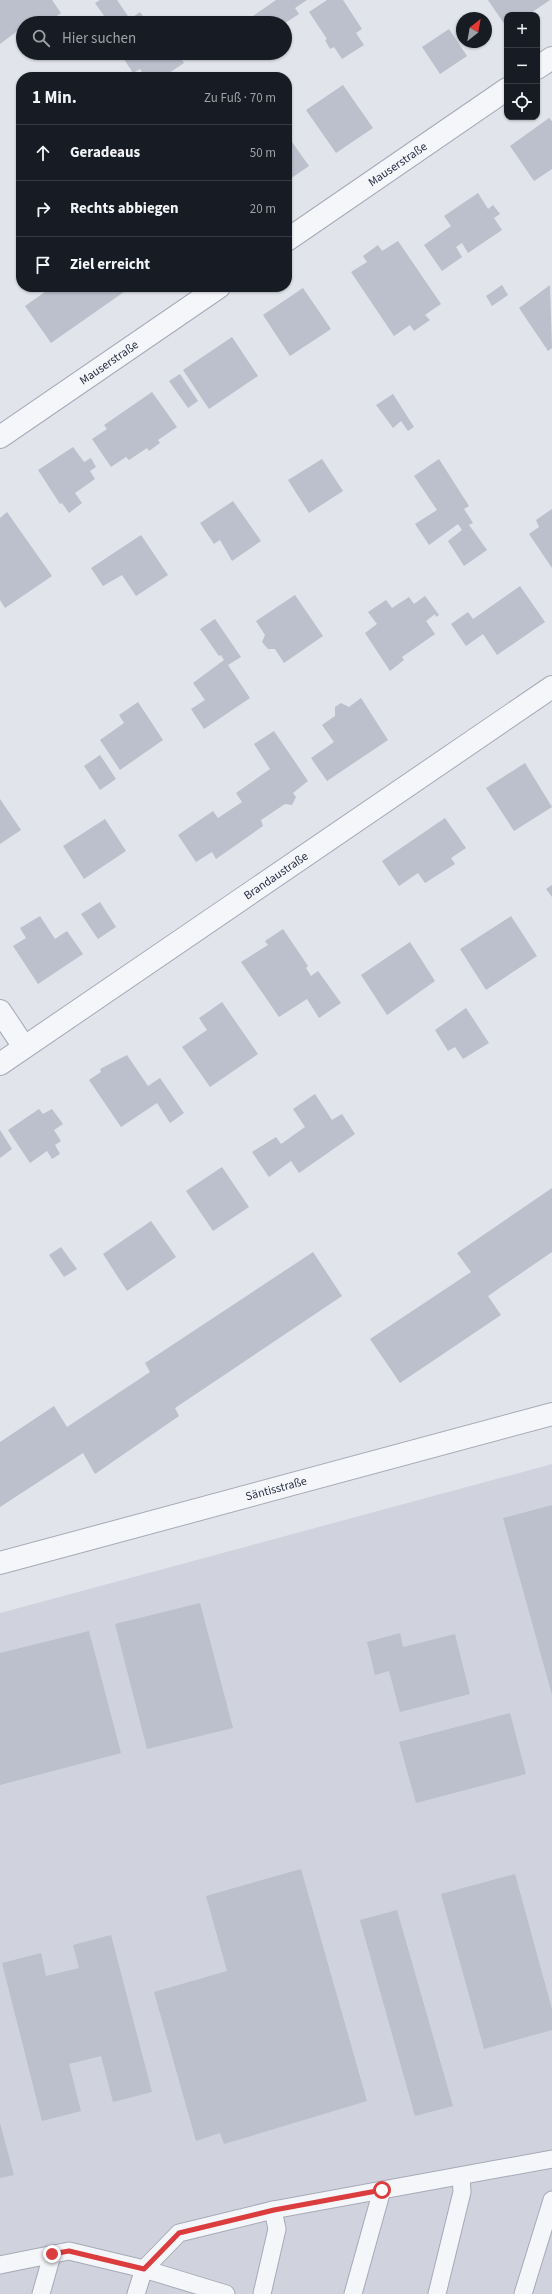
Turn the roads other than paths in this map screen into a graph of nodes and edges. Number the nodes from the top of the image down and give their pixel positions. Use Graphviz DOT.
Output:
graph roads {
  1 [pos="552,58"];
  2 [pos="540,66"];
  3 [pos="504,91"];
  4 [pos="292,237"];
  5 [pos="212,292"];
  6 [pos="0,437"];
  7 [pos="552,687"];
  8 [pos="0,1011"];
  9 [pos="24,1048"];
  10 [pos="0,1064"];
  11 [pos="552,1414"];
  12 [pos="0,1563"];
  13 [pos="552,2159"];
  14 [pos="461,2176"];
  15 [pos="382,2190"];
  16 [pos="552,2200"];
  17 [pos="274,2210"];
  18 [pos="52,2254"];
  19 [pos="0,2265"];
  20 [pos="144,2269"];
  21 [pos="41,2294"];
  22 [pos="136,2294"];
  23 [pos="226,2294"];
  24 [pos="262,2294"];
  25 [pos="353,2294"];
  26 [pos="437,2294"];
  27 [pos="523,2294"];
  1 -- 2 [label="street"];
  3 -- 4 [label="street, Mauserstraße"];
  5 -- 6 [label="street, Mauserstraße"];
  7 -- 9 [label="street, Brandaustraße"];
  8 -- 9 [label="street"];
  9 -- 10 [label="street, Brandaustraße"];
  11 -- 12 [label="street, Säntisstraße"];
  13 -- 14 [label="lane"];
  14 -- 15 [label="lane"];
  14 -- 26 [label="lane"];
  15 -- 17 [label="lane"];
  15 -- 25 [label="lane"];
  16 -- 27 [label="lane"];
  17 -- 20 [label="lane"];
  17 -- 24 [label="lane"];
  18 -- 19 [label="lane"];
  18 -- 20 [label="lane"];
  18 -- 21 [label="lane"];
  20 -- 22 [label="lane"];
  20 -- 23 [label="lane"];
}
